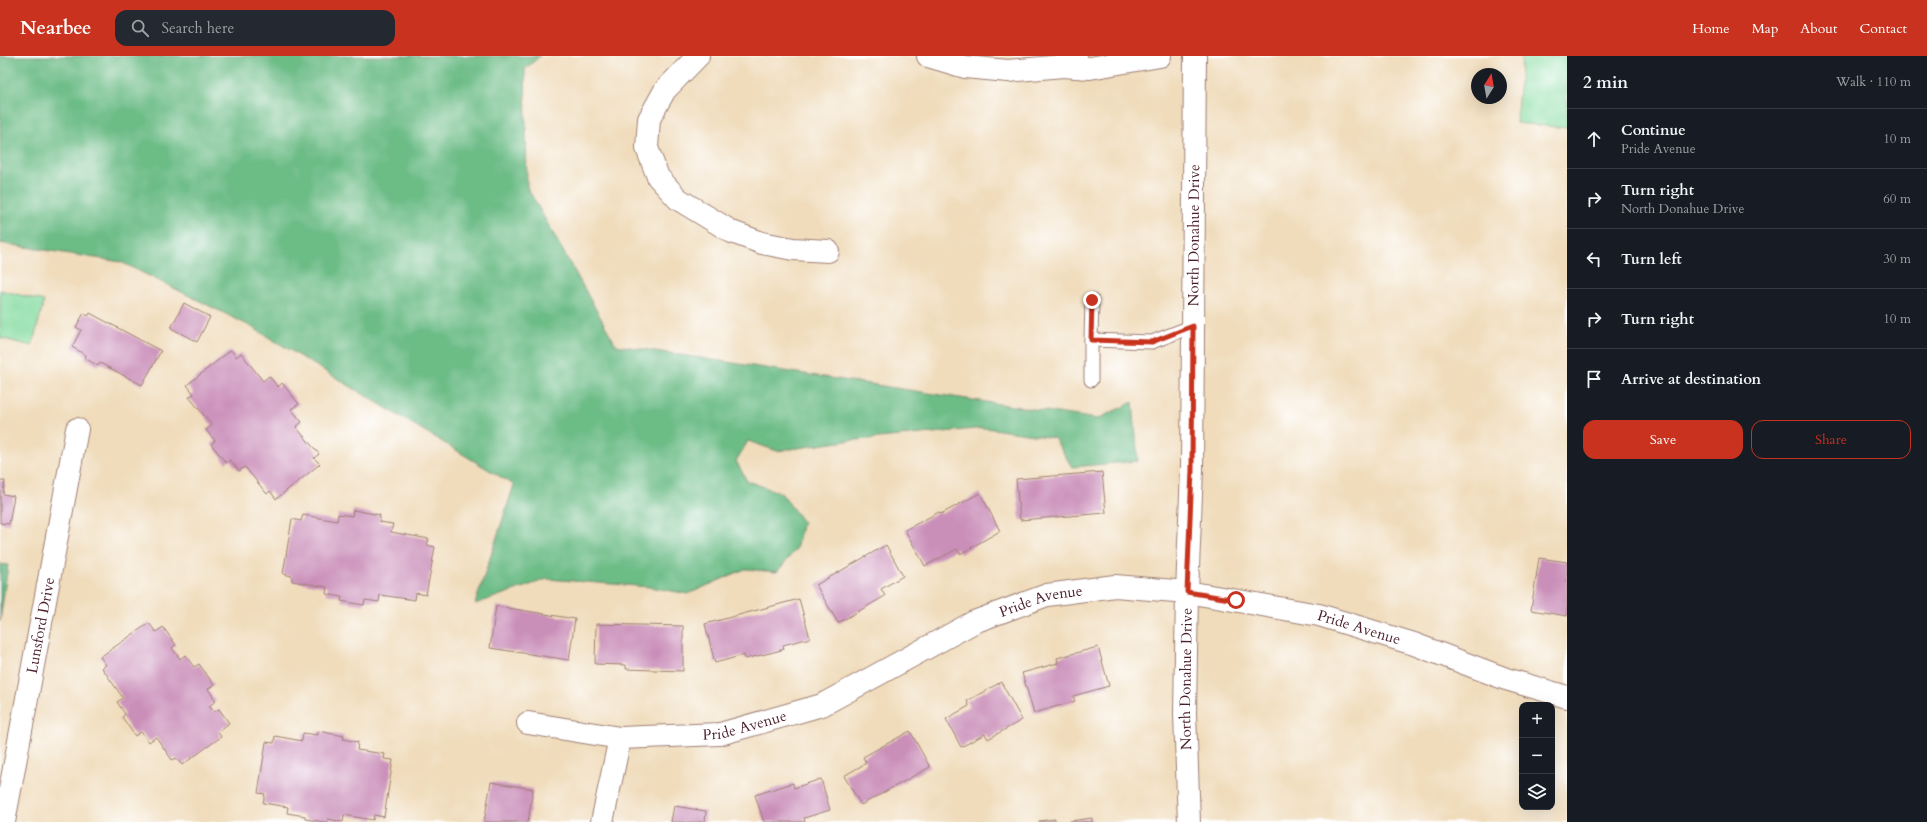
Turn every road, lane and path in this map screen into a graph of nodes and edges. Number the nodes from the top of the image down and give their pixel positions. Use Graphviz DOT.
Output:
graph roads {
  1 [pos="698,56"];
  2 [pos="928,56"];
  3 [pos="1160,56"];
  4 [pos="1195,56"];
  5 [pos="1069,61"];
  6 [pos="964,62"];
  7 [pos="828,251"];
  8 [pos="1092,300"];
  9 [pos="1193,326"];
  10 [pos="1091,340"];
  11 [pos="1091,380"];
  12 [pos="77,429"];
  13 [pos="1187,592"];
  14 [pos="1567,698"];
  15 [pos="528,723"];
  16 [pos="620,738"];
  17 [pos="4,822"];
  18 [pos="602,822"];
  19 [pos="1189,822"];
  1 -- 7 [label="street"];
  2 -- 6 [label="street"];
  3 -- 5 [label="street"];
  4 -- 9 [label="street, North Donahue Drive"];
  5 -- 6 [label="street"];
  8 -- 10 [label="lane"];
  9 -- 10 [label="lane"];
  9 -- 13 [label="street, North Donahue Drive"];
  10 -- 11 [label="lane"];
  12 -- 17 [label="street, Lunsford Drive"];
  13 -- 14 [label="street, Pride Avenue"];
  13 -- 16 [label="street, Pride Avenue"];
  13 -- 19 [label="street, North Donahue Drive"];
  15 -- 16 [label="street, Pride Avenue"];
  16 -- 18 [label="street"];
}
